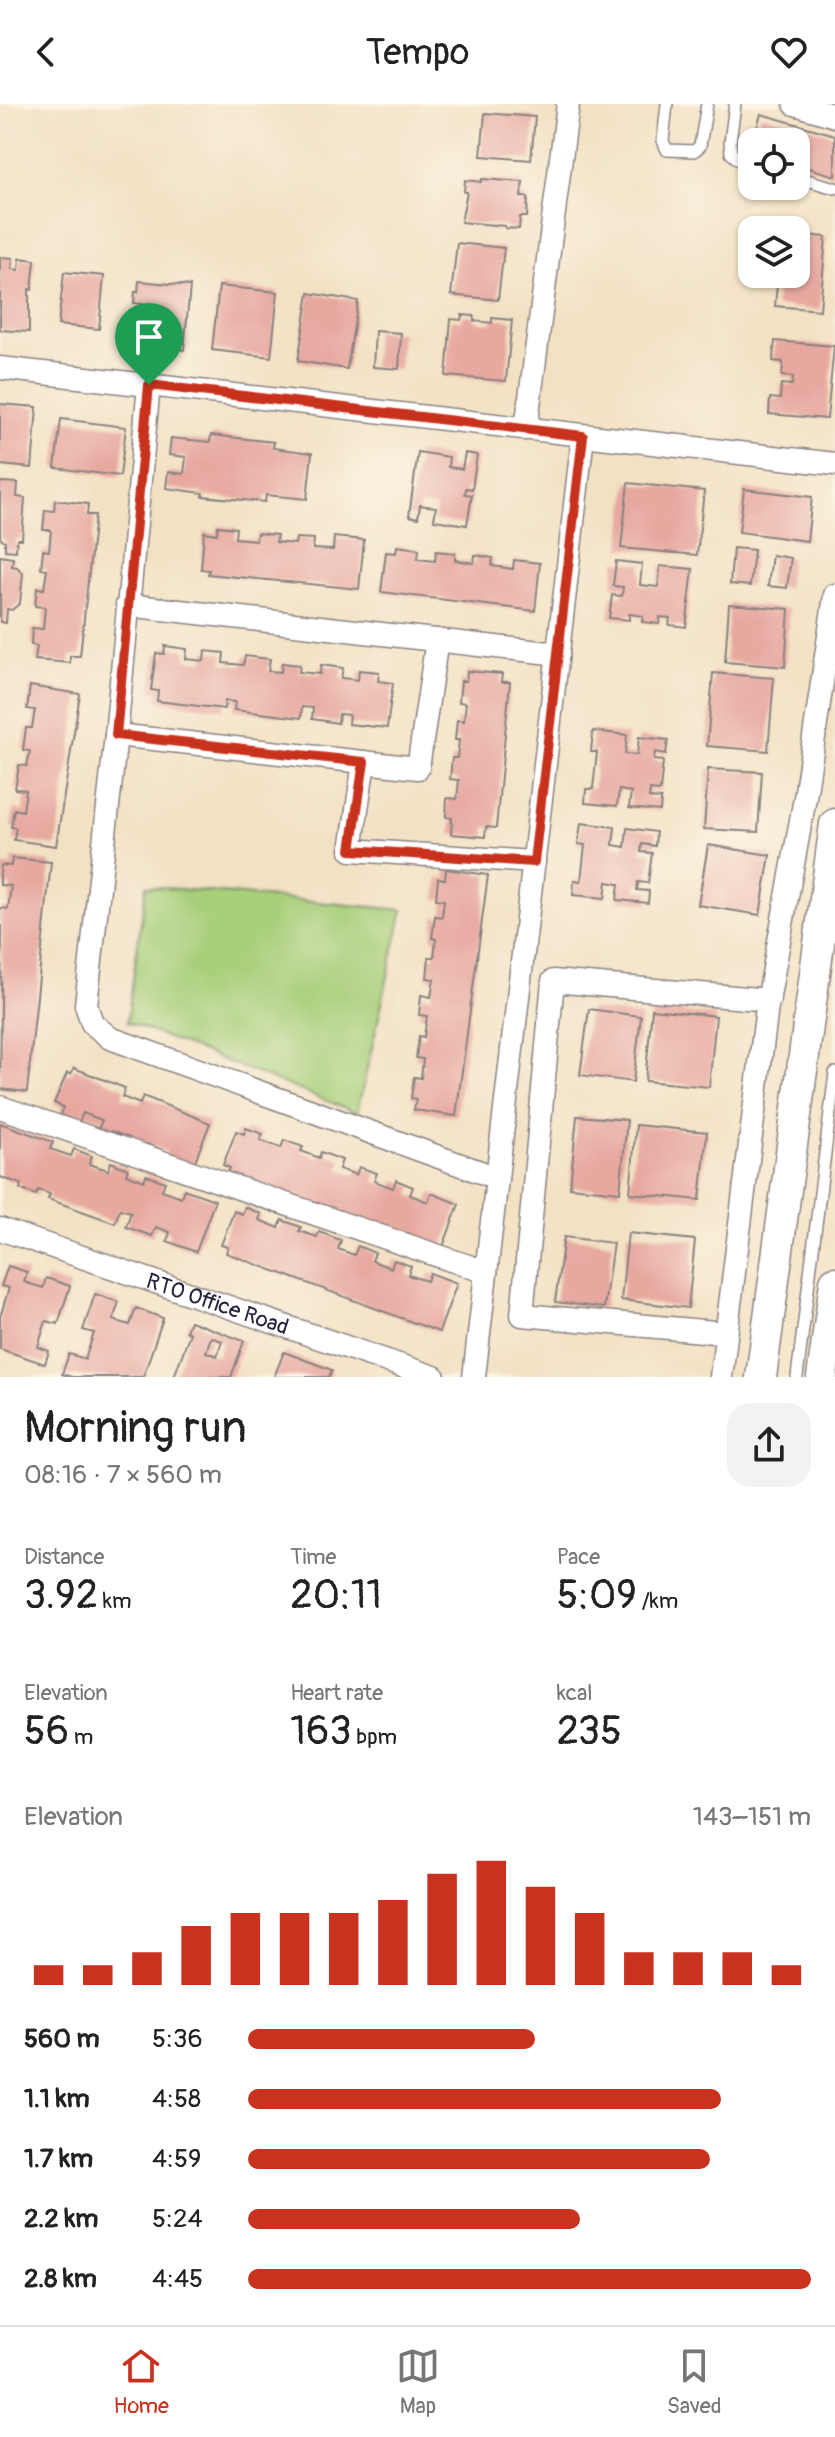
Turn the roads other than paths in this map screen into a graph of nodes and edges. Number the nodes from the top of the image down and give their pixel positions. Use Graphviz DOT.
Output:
graph roads {
  1 [pos="568,104"];
  2 [pos="667,104"];
  3 [pos="707,104"];
  4 [pos="735,104"];
  5 [pos="795,104"];
  6 [pos="835,116"];
  7 [pos="738,159"];
  8 [pos="810,181"];
  9 [pos="835,188"];
  10 [pos="0,368"];
  11 [pos="149,385"];
  12 [pos="526,429"];
  13 [pos="583,436"];
  14 [pos="835,464"];
  15 [pos="835,595"];
  16 [pos="127,605"];
  17 [pos="437,640"];
  18 [pos="558,654"];
  19 [pos="116,735"];
  20 [pos="364,762"];
  21 [pos="835,824"];
  22 [pos="534,862"];
  23 [pos="769,1000"];
  24 [pos="835,1073"];
  25 [pos="0,1107"];
  26 [pos="497,1178"];
  27 [pos="0,1229"];
  28 [pos="486,1272"];
  29 [pos="835,1282"];
  30 [pos="726,1333"];
  31 [pos="434,1377"];
  32 [pos="474,1377"];
  33 [pos="721,1377"];
  34 [pos="761,1377"];
  35 [pos="797,1377"];
  36 [pos="822,1377"];
  1 -- 12 [label="street"];
  2 -- 3 [label="lane"];
  4 -- 7 [label="lane"];
  5 -- 6 [label="street"];
  8 -- 9 [label="lane"];
  10 -- 11 [label="street"];
  11 -- 12 [label="street"];
  11 -- 16 [label="street"];
  12 -- 13 [label="street"];
  13 -- 14 [label="street"];
  13 -- 18 [label="street"];
  15 -- 23 [label="street"];
  16 -- 17 [label="street"];
  16 -- 19 [label="street"];
  17 -- 18 [label="street"];
  17 -- 20 [label="street"];
  18 -- 22 [label="street"];
  19 -- 20 [label="street"];
  19 -- 26 [label="street"];
  20 -- 22 [label="street"];
  21 -- 34 [label="main road"];
  22 -- 26 [label="street"];
  23 -- 30 [label="street"];
  23 -- 30 [label="street"];
  24 -- 35 [label="lane"];
  25 -- 28 [label="street"];
  26 -- 28 [label="street"];
  27 -- 31 [label="street, RTO Office Road"];
  28 -- 32 [label="street"];
  29 -- 36 [label="main road"];
  30 -- 33 [label="street"];
}
